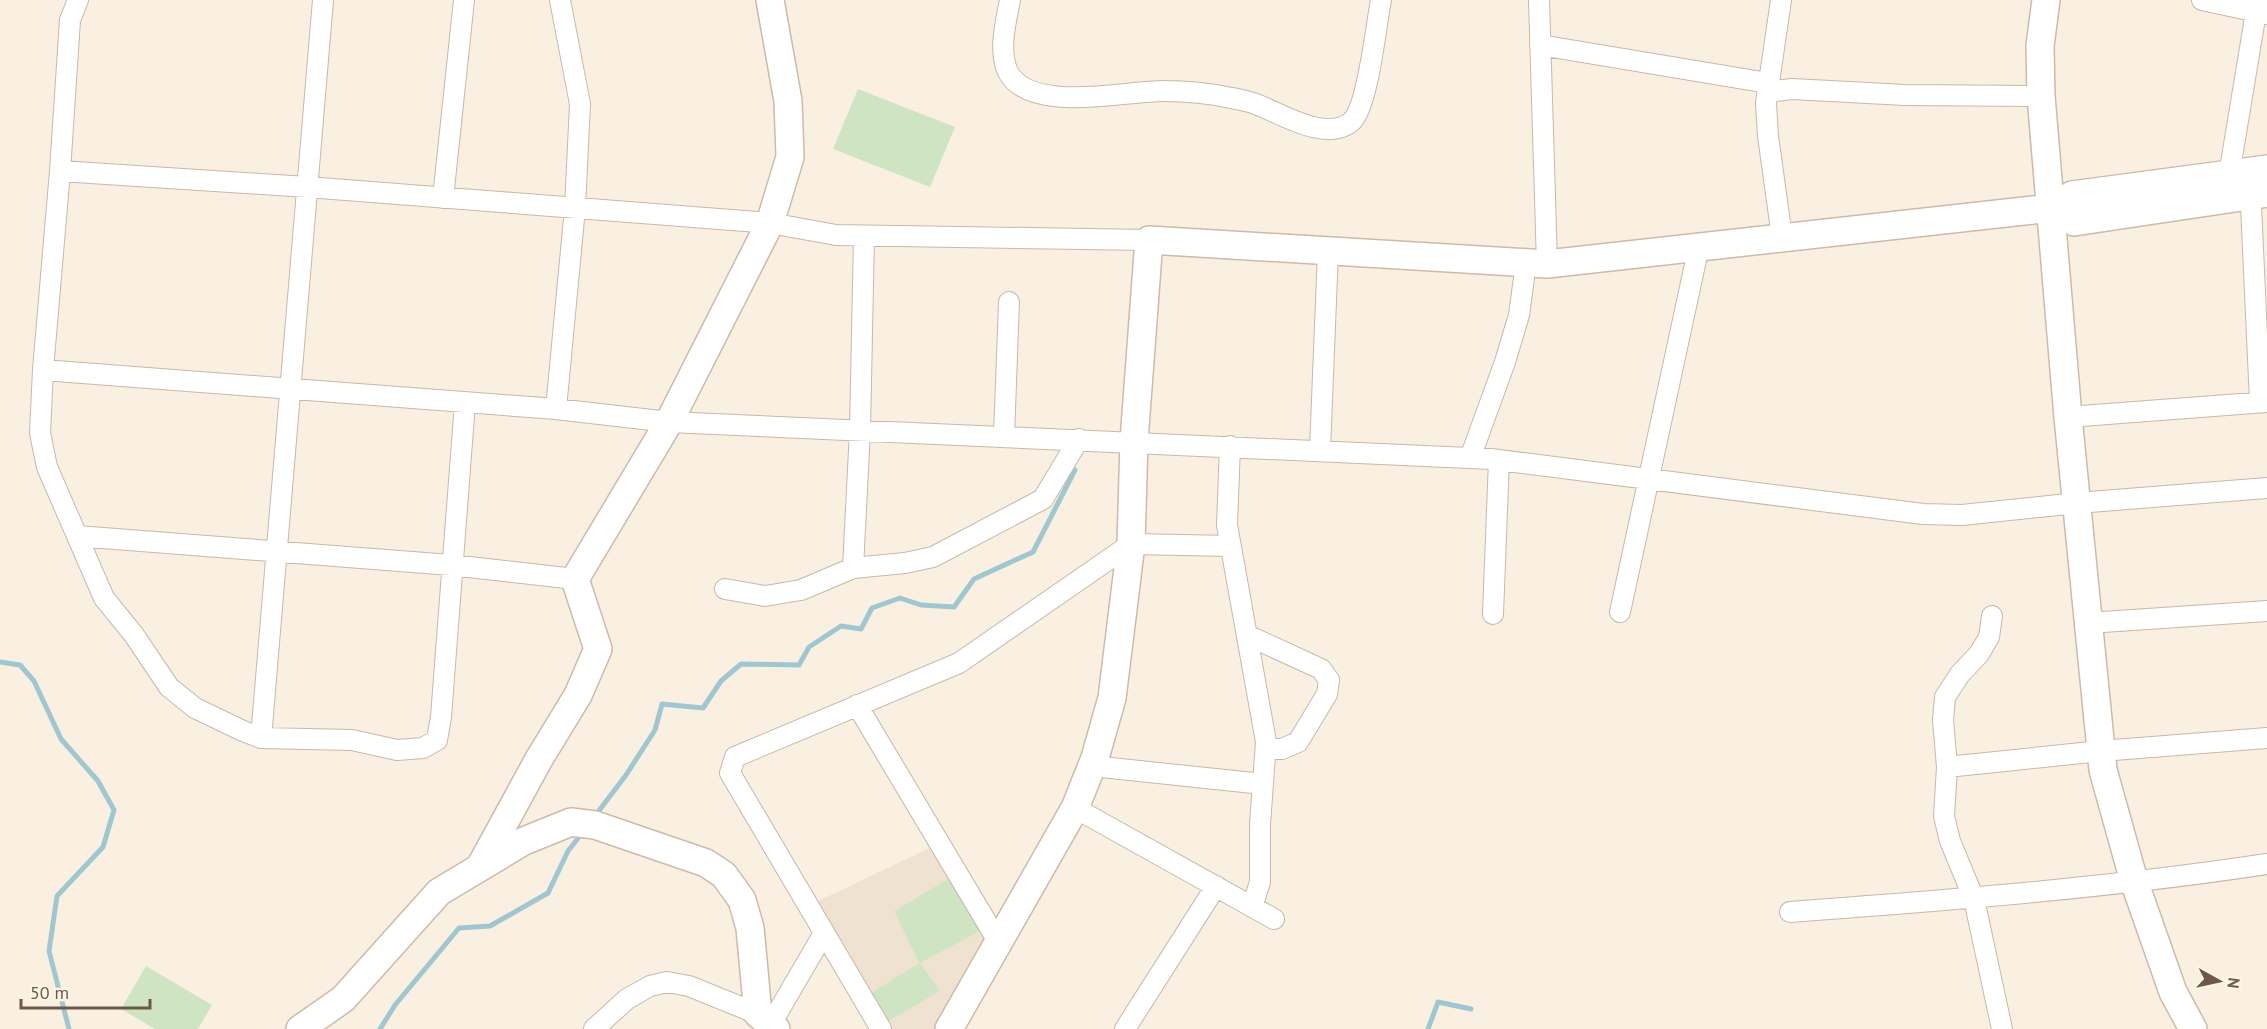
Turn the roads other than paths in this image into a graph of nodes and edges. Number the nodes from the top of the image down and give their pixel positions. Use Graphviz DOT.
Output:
graph roads {
  1 [pos="78,0"];
  2 [pos="323,0"];
  3 [pos="464,0"];
  4 [pos="560,0"];
  5 [pos="770,0"];
  6 [pos="1010,0"];
  7 [pos="1381,0"];
  8 [pos="1539,0"];
  9 [pos="1781,0"];
  10 [pos="2046,0"];
  11 [pos="2202,0"];
  12 [pos="2261,8"];
  13 [pos="1540,45"];
  14 [pos="1767,88"];
  15 [pos="2040,96"];
  16 [pos="60,171"];
  17 [pos="2253,181"];
  18 [pos="307,187"];
  19 [pos="443,198"];
  20 [pos="575,208"];
  21 [pos="2051,208"];
  22 [pos="770,223"];
  23 [pos="864,236"];
  24 [pos="1782,237"];
  25 [pos="1149,240"];
  26 [pos="1699,246"];
  27 [pos="1328,251"];
  28 [pos="1537,263"];
  29 [pos="1009,302"];
  30 [pos="42,370"];
  31 [pos="292,389"];
  32 [pos="2263,402"];
  33 [pos="465,403"];
  34 [pos="556,409"];
  35 [pos="2068,417"];
  36 [pos="669,422"];
  37 [pos="860,430"];
  38 [pos="1004,436"];
  39 [pos="1079,439"];
  40 [pos="1134,441"];
  41 [pos="1230,446"];
  42 [pos="1320,450"];
  43 [pos="1470,458"];
  44 [pos="1499,460"];
  45 [pos="1650,480"];
  46 [pos="2267,488"];
  47 [pos="2077,503"];
  48 [pos="77,536"];
  49 [pos="1131,544"];
  50 [pos="1231,546"];
  51 [pos="278,553"];
  52 [pos="451,565"];
  53 [pos="853,568"];
  54 [pos="575,579"];
  55 [pos="725,590"];
  56 [pos="2267,610"];
  57 [pos="1620,612"];
  58 [pos="1492,614"];
  59 [pos="1992,615"];
  60 [pos="2088,622"];
  61 [pos="1247,635"];
  62 [pos="857,705"];
  63 [pos="261,738"];
  64 [pos="2267,738"];
  65 [pos="1266,749"];
  66 [pos="2101,751"];
  67 [pos="1092,766"];
  68 [pos="1947,767"];
  69 [pos="1263,784"];
  70 [pos="1075,808"];
  71 [pos="2266,866"];
  72 [pos="480,867"];
  73 [pos="2134,881"];
  74 [pos="1216,886"];
  75 [pos="1974,899"];
  76 [pos="1252,907"];
  77 [pos="1791,912"];
  78 [pos="1274,919"];
  79 [pos="824,933"];
  80 [pos="999,942"];
  81 [pos="768,1024"];
  82 [pos="300,1029"];
  83 [pos="594,1029"];
  84 [pos="881,1029"];
  85 [pos="949,1029"];
  86 [pos="1125,1029"];
  87 [pos="2002,1029"];
  88 [pos="2193,1029"];
  1 -- 16 [label="street"];
  2 -- 18 [label="street"];
  3 -- 19 [label="street"];
  4 -- 20 [label="street"];
  5 -- 22 [label="street"];
  6 -- 7 [label="street"];
  8 -- 13 [label="street"];
  9 -- 14 [label="street"];
  10 -- 15 [label="street"];
  11 -- 12 [label="street"];
  12 -- 17 [label="street"];
  13 -- 14 [label="street"];
  13 -- 28 [label="street"];
  14 -- 15 [label="street"];
  14 -- 24 [label="street"];
  15 -- 21 [label="street"];
  16 -- 18 [label="street"];
  16 -- 30 [label="street"];
  17 -- 21 [label="street"];
  17 -- 32 [label="street"];
  18 -- 19 [label="street"];
  18 -- 31 [label="street"];
  19 -- 20 [label="street"];
  20 -- 22 [label="street"];
  20 -- 34 [label="street"];
  21 -- 24 [label="street"];
  21 -- 35 [label="street"];
  22 -- 23 [label="street"];
  22 -- 36 [label="street"];
  23 -- 25 [label="street"];
  23 -- 37 [label="street"];
  24 -- 26 [label="street"];
  25 -- 27 [label="street"];
  25 -- 40 [label="street"];
  26 -- 28 [label="street"];
  26 -- 45 [label="street"];
  27 -- 28 [label="street"];
  27 -- 42 [label="street"];
  28 -- 43 [label="street"];
  29 -- 38 [label="street"];
  30 -- 31 [label="street"];
  30 -- 48 [label="street"];
  31 -- 33 [label="street"];
  31 -- 51 [label="street"];
  32 -- 35 [label="street"];
  33 -- 34 [label="street"];
  33 -- 52 [label="street"];
  34 -- 36 [label="street"];
  35 -- 47 [label="street"];
  36 -- 37 [label="street"];
  36 -- 54 [label="street"];
  37 -- 38 [label="street"];
  37 -- 53 [label="street"];
  38 -- 39 [label="street"];
  39 -- 40 [label="street"];
  39 -- 53 [label="street"];
  40 -- 41 [label="street"];
  40 -- 49 [label="street"];
  41 -- 42 [label="street"];
  41 -- 50 [label="street"];
  42 -- 43 [label="street"];
  43 -- 44 [label="street"];
  44 -- 45 [label="street"];
  44 -- 58 [label="street"];
  45 -- 47 [label="street"];
  45 -- 57 [label="street"];
  46 -- 47 [label="street"];
  47 -- 60 [label="street"];
  48 -- 51 [label="street"];
  48 -- 63 [label="street"];
  49 -- 50 [label="street"];
  49 -- 62 [label="street"];
  49 -- 67 [label="street"];
  50 -- 61 [label="street"];
  51 -- 52 [label="street"];
  51 -- 63 [label="street"];
  52 -- 54 [label="street"];
  52 -- 63 [label="street"];
  53 -- 55 [label="street"];
  54 -- 72 [label="street"];
  56 -- 60 [label="street"];
  59 -- 68 [label="street"];
  60 -- 66 [label="street"];
  61 -- 65 [label="street"];
  61 -- 65 [label="street"];
  62 -- 79 [label="street"];
  62 -- 80 [label="street"];
  64 -- 66 [label="street"];
  65 -- 69 [label="street"];
  66 -- 68 [label="street"];
  66 -- 73 [label="street"];
  67 -- 69 [label="street"];
  67 -- 70 [label="street"];
  68 -- 75 [label="street"];
  69 -- 76 [label="street"];
  70 -- 74 [label="street"];
  70 -- 80 [label="street"];
  71 -- 73 [label="street"];
  72 -- 81 [label="street"];
  72 -- 82 [label="street"];
  73 -- 75 [label="street"];
  73 -- 88 [label="street"];
  74 -- 76 [label="street"];
  74 -- 86 [label="street"];
  75 -- 77 [label="street"];
  75 -- 87 [label="street"];
  76 -- 78 [label="street"];
  79 -- 81 [label="street"];
  79 -- 84 [label="street"];
  80 -- 85 [label="street"];
  81 -- 83 [label="street"];
}
